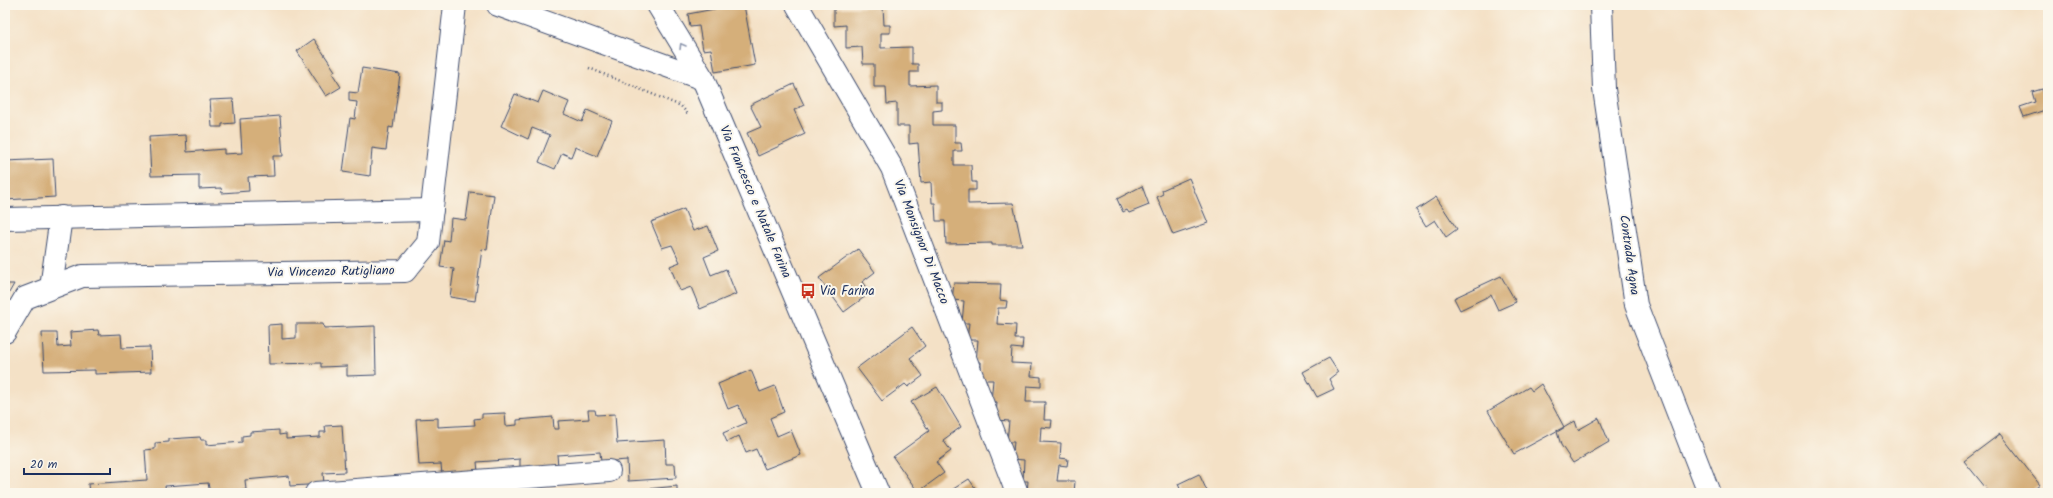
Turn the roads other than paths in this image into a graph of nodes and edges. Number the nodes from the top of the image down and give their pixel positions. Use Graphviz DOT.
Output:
graph roads {
  1 [pos="455,5"];
  2 [pos="498,5"];
  3 [pos="658,5"];
  4 [pos="797,5"];
  5 [pos="1601,5"];
  6 [pos="703,79"];
  7 [pos="432,210"];
  8 [pos="61,217"];
  9 [pos="5,219"];
  10 [pos="51,288"];
  11 [pos="5,332"];
  12 [pos="609,471"];
  13 [pos="393,489"];
  14 [pos="316,493"];
  15 [pos="878,493"];
  16 [pos="1017,493"];
  17 [pos="1709,493"];
  1 -- 7 [label="street, Via Vincenzo Rutigliano"];
  2 -- 6 [label="street"];
  6 -- 3 [label="street, Via Francesco e Natale Farina, one-way"];
  4 -- 16 [label="street, Via Monsignor Di Macco"];
  5 -- 17 [label="street, Contrada Agna"];
  6 -- 15 [label="street, Via Francesco e Natale Farina"];
  7 -- 8 [label="street"];
  7 -- 10 [label="street, Via Vincenzo Rutigliano"];
  8 -- 9 [label="street"];
  8 -- 10 [label="street"];
  10 -- 11 [label="street, Via Vincenzo Rutigliano"];
  12 -- 13 [label="street"];
  13 -- 14 [label="street"];
}
